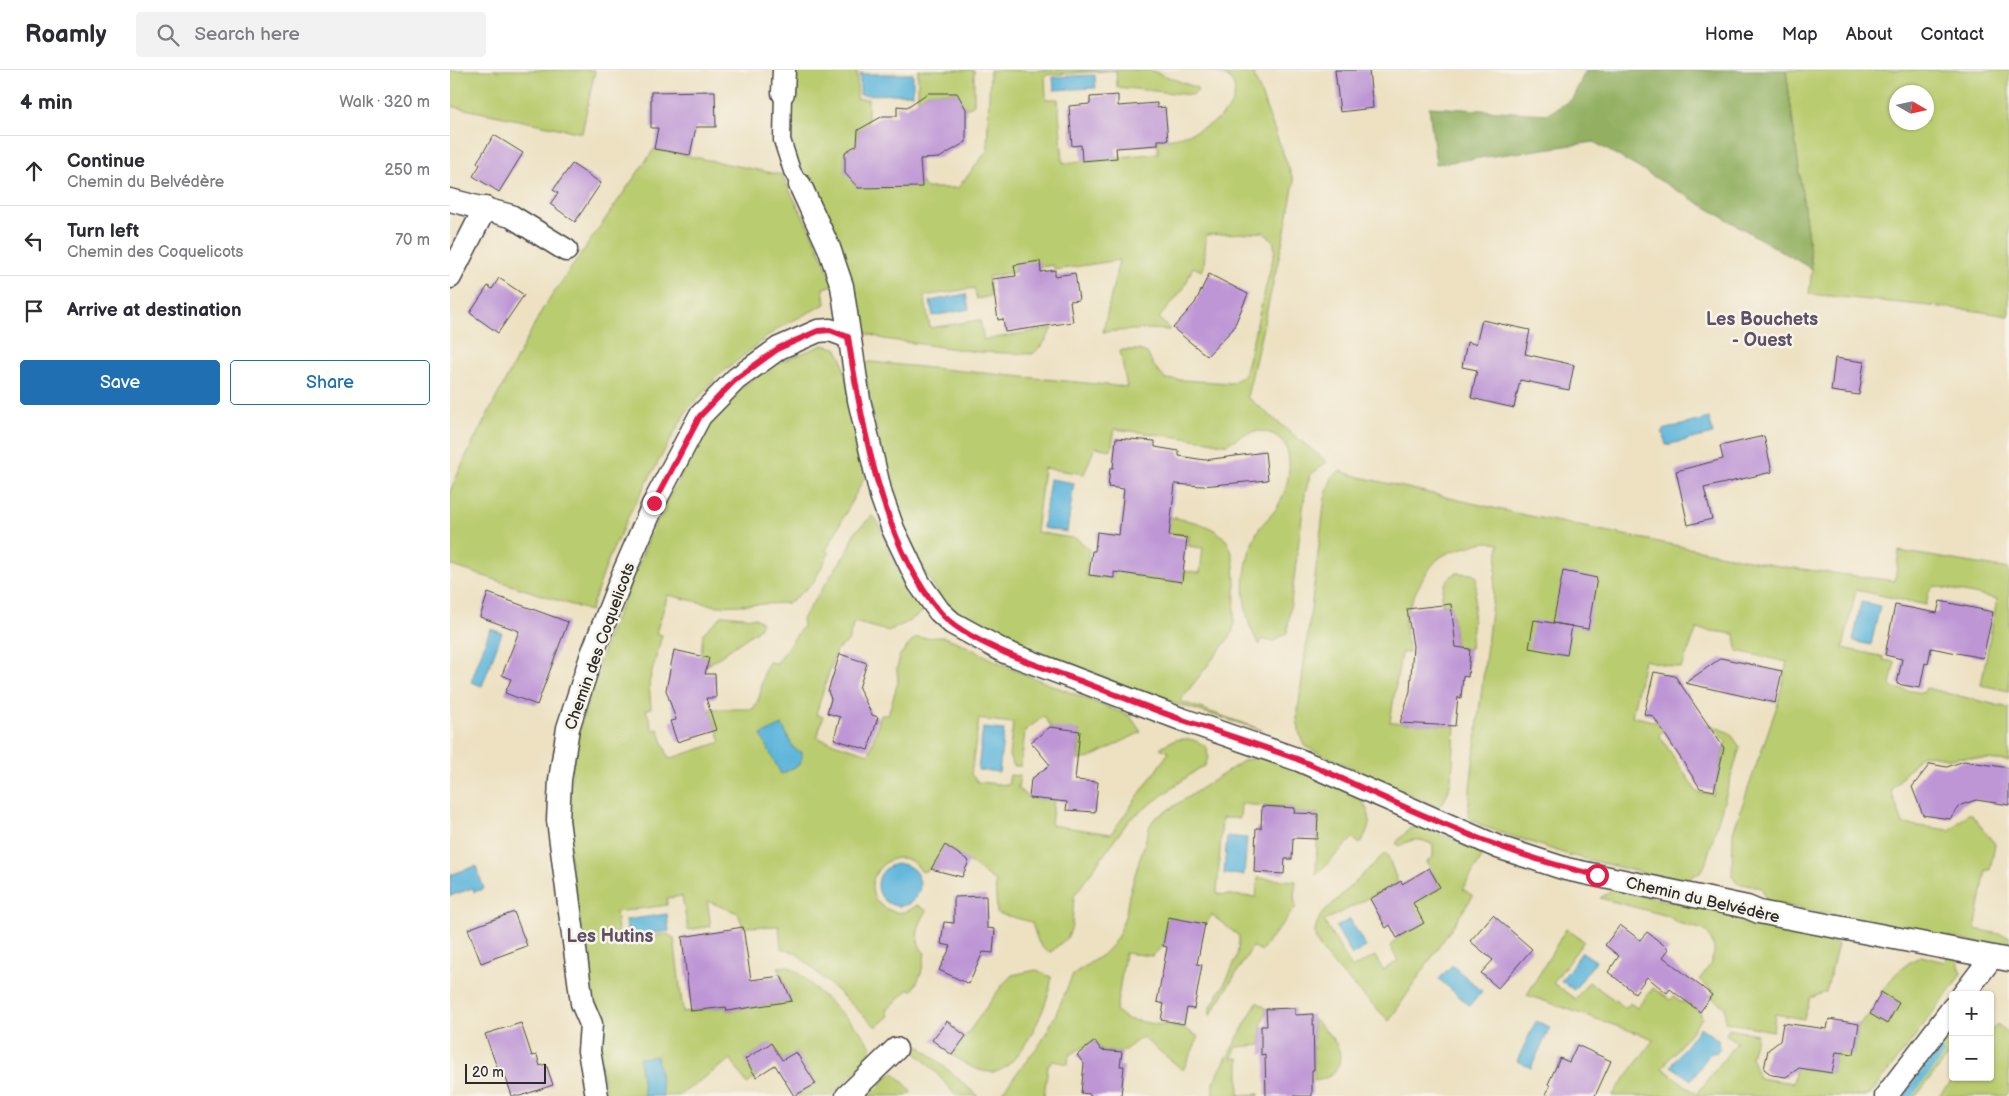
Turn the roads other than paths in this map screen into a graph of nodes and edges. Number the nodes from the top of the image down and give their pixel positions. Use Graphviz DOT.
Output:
graph roads {
  1 [pos="784,70"];
  2 [pos="783,93"];
  3 [pos="800,185"];
  4 [pos="450,200"];
  5 [pos="485,208"];
  6 [pos="566,250"];
  7 [pos="450,277"];
  8 [pos="848,337"];
  9 [pos="2000,958"];
  10 [pos="1967,991"];
  11 [pos="1949,1013"];
  12 [pos="896,1049"];
  13 [pos="597,1096"];
  14 [pos="848,1096"];
  15 [pos="1886,1096"];
  1 -- 2 [label="street, Chemin du Belvédère"];
  2 -- 3 [label="street, Chemin du Belvédère"];
  3 -- 8 [label="street, Chemin du Belvédère"];
  4 -- 5 [label="street"];
  5 -- 6 [label="street"];
  5 -- 7 [label="street"];
  8 -- 9 [label="street, Chemin du Belvédère"];
  8 -- 13 [label="street, Chemin des Coquelicots"];
  9 -- 10 [label="street"];
  11 -- 15 [label="street"];
  12 -- 14 [label="street"];
}
